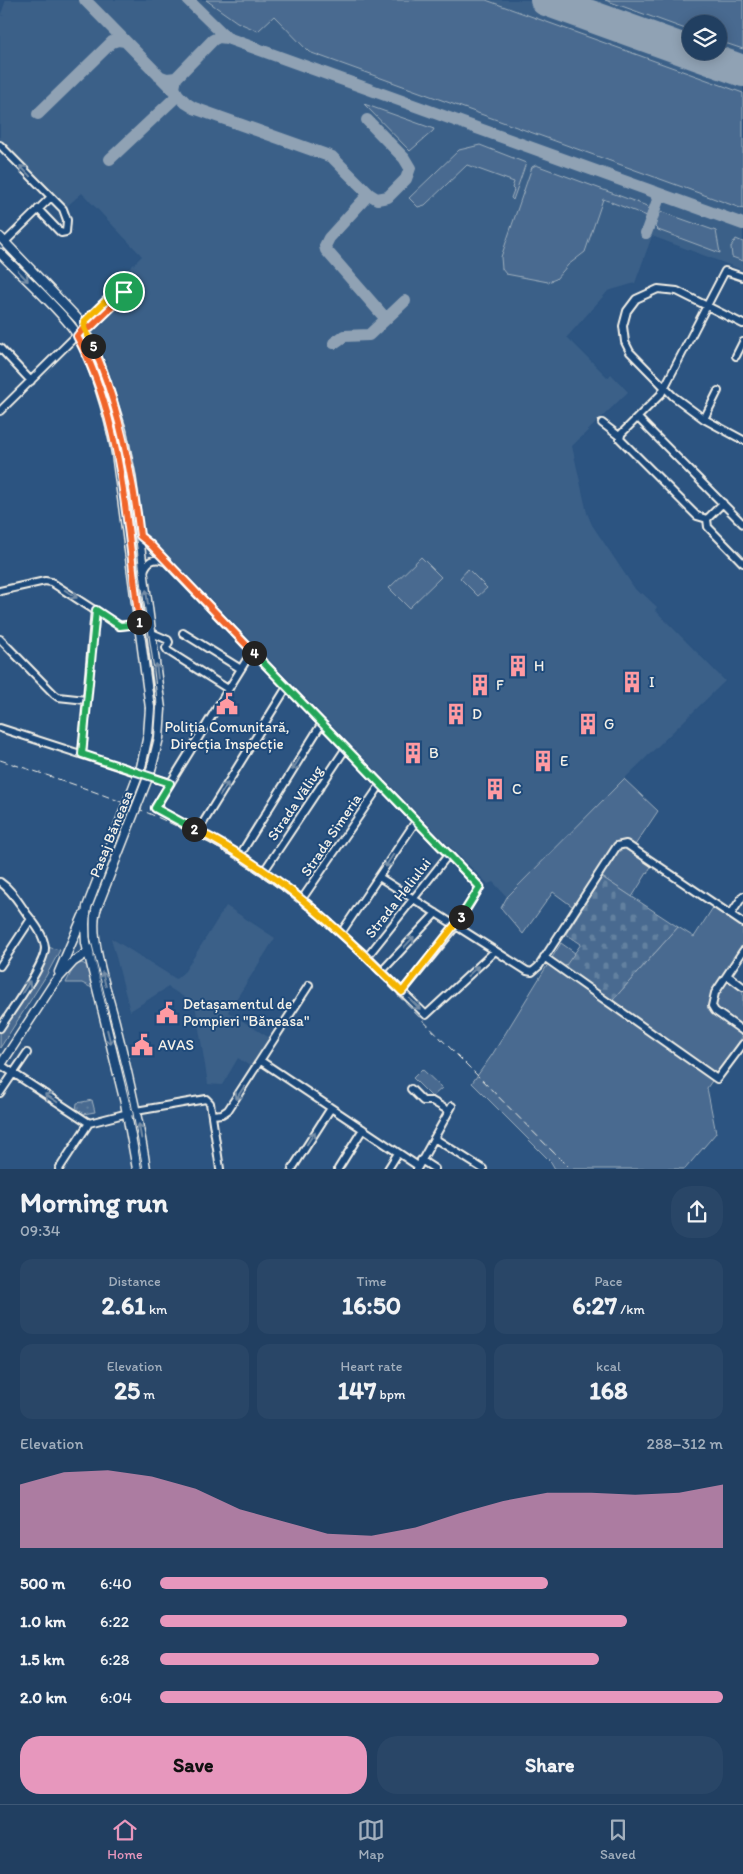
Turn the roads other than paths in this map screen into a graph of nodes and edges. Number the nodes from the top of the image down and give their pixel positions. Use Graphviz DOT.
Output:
graph roads {
  1 [pos="0,145"];
  2 [pos="51,197"];
  3 [pos="38,209"];
  4 [pos="2,239"];
  5 [pos="0,253"];
  6 [pos="3,262"];
  7 [pos="743,277"];
  8 [pos="707,306"];
  9 [pos="743,324"];
  10 [pos="84,328"];
  11 [pos="77,336"];
  12 [pos="743,342"];
  13 [pos="0,348"];
  14 [pos="736,356"];
  15 [pos="31,381"];
  16 [pos="665,387"];
  17 [pos="718,391"];
  18 [pos="0,411"];
  19 [pos="638,418"];
  20 [pos="704,419"];
  21 [pos="602,423"];
  22 [pos="621,435"];
  23 [pos="743,440"];
  24 [pos="723,503"];
  25 [pos="707,519"];
  26 [pos="743,524"];
  27 [pos="140,536"];
  28 [pos="168,563"];
  29 [pos="743,563"];
  30 [pos="144,571"];
  31 [pos="0,590"];
  32 [pos="96,610"];
  33 [pos="150,622"];
  34 [pos="139,624"];
  35 [pos="152,632"];
  36 [pos="183,633"];
  37 [pos="0,639"];
  38 [pos="252,651"];
  39 [pos="241,669"];
  40 [pos="287,687"];
  41 [pos="228,689"];
  42 [pos="86,700"];
  43 [pos="322,723"];
  44 [pos="0,728"];
  45 [pos="346,748"];
  46 [pos="82,754"];
  47 [pos="170,783"];
  48 [pos="380,784"];
  49 [pos="416,821"];
  50 [pos="198,831"];
  51 [pos="448,854"];
  52 [pos="240,855"];
  53 [pos="264,871"];
  54 [pos="379,877"];
  55 [pos="0,882"];
  56 [pos="743,896"];
  57 [pos="302,899"];
  58 [pos="414,900"];
  59 [pos="87,907"];
  60 [pos="436,914"];
  61 [pos="731,914"];
  62 [pos="31,919"];
  63 [pos="743,923"];
  64 [pos="456,926"];
  65 [pos="341,933"];
  66 [pos="97,947"];
  67 [pos="88,951"];
  68 [pos="495,951"];
  69 [pos="743,951"];
  70 [pos="367,957"];
  71 [pos="77,958"];
  72 [pos="544,958"];
  73 [pos="92,965"];
  74 [pos="0,966"];
  75 [pos="382,971"];
  76 [pos="726,976"];
  77 [pos="54,983"];
  78 [pos="309,985"];
  79 [pos="743,987"];
  80 [pos="402,992"];
  81 [pos="0,1028"];
  82 [pos="743,1031"];
  83 [pos="743,1044"];
  84 [pos="26,1053"];
  85 [pos="261,1061"];
  86 [pos="0,1066"];
  87 [pos="13,1073"];
  88 [pos="411,1088"];
  89 [pos="0,1093"];
  90 [pos="331,1108"];
  91 [pos="136,1111"];
  92 [pos="128,1113"];
  93 [pos="212,1115"];
  94 [pos="89,1123"];
  95 [pos="363,1129"];
  96 [pos="434,1138"];
  97 [pos="398,1153"];
  98 [pos="419,1165"];
  99 [pos="59,1169"];
  100 [pos="137,1169"];
  101 [pos="146,1169"];
  102 [pos="220,1169"];
  103 [pos="292,1169"];
  104 [pos="338,1169"];
  105 [pos="388,1169"];
  106 [pos="436,1169"];
  107 [pos="483,1169"];
  2 -- 1 [label="street, one-way"];
  2 -- 3 [label="street"];
  2 -- 3 [label="street"];
  3 -- 4 [label="street"];
  4 -- 10 [label="main road, Pasaj Băneasa"];
  5 -- 6 [label="main road, Pasaj Băneasa"];
  6 -- 11 [label="main road, Pasaj Băneasa, one-way"];
  7 -- 8 [label="street"];
  8 -- 9 [label="street"];
  8 -- 16 [label="street"];
  8 -- 16 [label="street"];
  10 -- 10 [label="street"];
  10 -- 11 [label="street"];
  10 -- 27 [label="main road, Pasaj Băneasa"];
  11 -- 15 [label="street"];
  11 -- 34 [label="main road, Pasaj Băneasa"];
  12 -- 14 [label="street"];
  13 -- 15 [label="street"];
  15 -- 18 [label="street"];
  16 -- 19 [label="street"];
  16 -- 20 [label="street"];
  17 -- 20 [label="street"];
  19 -- 22 [label="street"];
  19 -- 24 [label="street"];
  20 -- 23 [label="street"];
  21 -- 22 [label="street"];
  22 -- 25 [label="street"];
  24 -- 25 [label="street"];
  24 -- 26 [label="street"];
  25 -- 29 [label="street"];
  27 -- 28 [label="street"];
  27 -- 30 [label="main road, Pasaj Băneasa"];
  28 -- 30 [label="street"];
  28 -- 38 [label="street"];
  33 -- 30 [label="main road, Pasaj Băneasa, one-way"];
  31 -- 32 [label="street, one-way"];
  32 -- 34 [label="street"];
  32 -- 42 [label="street"];
  33 -- 34 [label="street"];
  33 -- 35 [label="main road, Pasaj Băneasa"];
  34 -- 59 [label="main road, Pasaj Băneasa, bridge"];
  35 -- 41 [label="street"];
  66 -- 35 [label="main road, Pasaj Băneasa, one-way, bridge"];
  36 -- 39 [label="street"];
  37 -- 42 [label="street"];
  38 -- 39 [label="street"];
  38 -- 40 [label="street"];
  39 -- 41 [label="street"];
  40 -- 43 [label="street"];
  50 -- 40 [label="street, one-way"];
  41 -- 47 [label="street"];
  42 -- 46 [label="street"];
  43 -- 45 [label="street"];
  43 -- 52 [label="street, one-way"];
  44 -- 46 [label="street"];
  45 -- 48 [label="street"];
  45 -- 53 [label="street, Strada Văliug"];
  46 -- 47 [label="street"];
  47 -- 50 [label="street"];
  48 -- 49 [label="street"];
  48 -- 57 [label="street, Strada Simeria"];
  49 -- 51 [label="street"];
  49 -- 54 [label="street, one-way"];
  50 -- 52 [label="street"];
  51 -- 58 [label="street, Strada Heliului"];
  51 -- 64 [label="street"];
  52 -- 53 [label="street"];
  53 -- 57 [label="street"];
  54 -- 58 [label="street"];
  54 -- 65 [label="street"];
  55 -- 62 [label="street"];
  56 -- 61 [label="street"];
  57 -- 65 [label="street"];
  58 -- 60 [label="street"];
  58 -- 70 [label="street, Strada Heliului"];
  59 -- 67 [label="main road"];
  59 -- 77 [label="main road, Pasaj Băneasa"];
  60 -- 64 [label="street"];
  75 -- 60 [label="street, one-way"];
  61 -- 63 [label="street"];
  61 -- 72 [label="street"];
  62 -- 74 [label="street"];
  81 -- 62 [label="street, one-way"];
  64 -- 68 [label="street"];
  64 -- 80 [label="street"];
  65 -- 70 [label="street"];
  66 -- 67 [label="main road"];
  91 -- 66 [label="main road, one-way"];
  67 -- 71 [label="main road"];
  67 -- 73 [label="main road"];
  68 -- 72 [label="street"];
  80 -- 68 [label="street, one-way"];
  69 -- 76 [label="street"];
  70 -- 75 [label="street"];
  71 -- 73 [label="main road"];
  71 -- 77 [label="main road"];
  72 -- 83 [label="street"];
  73 -- 92 [label="main road, one-way"];
  75 -- 80 [label="street"];
  76 -- 79 [label="street"];
  76 -- 82 [label="street"];
  77 -- 86 [label="main road"];
  78 -- 85 [label="street"];
  84 -- 87 [label="street"];
  85 -- 90 [label="street"];
  85 -- 93 [label="street, one-way"];
  86 -- 87 [label="street"];
  87 -- 89 [label="street"];
  94 -- 87 [label="street, one-way"];
  88 -- 96 [label="street"];
  90 -- 95 [label="street"];
  103 -- 90 [label="street, one-way"];
  91 -- 92 [label="street"];
  91 -- 93 [label="street"];
  101 -- 91 [label="main road, one-way"];
  92 -- 94 [label="street"];
  92 -- 100 [label="main road"];
  93 -- 102 [label="street"];
  94 -- 99 [label="street"];
  95 -- 97 [label="street"];
  95 -- 104 [label="street"];
  96 -- 98 [label="street"];
  96 -- 107 [label="street"];
  97 -- 98 [label="street"];
  97 -- 105 [label="street"];
  98 -- 106 [label="street"];
}
